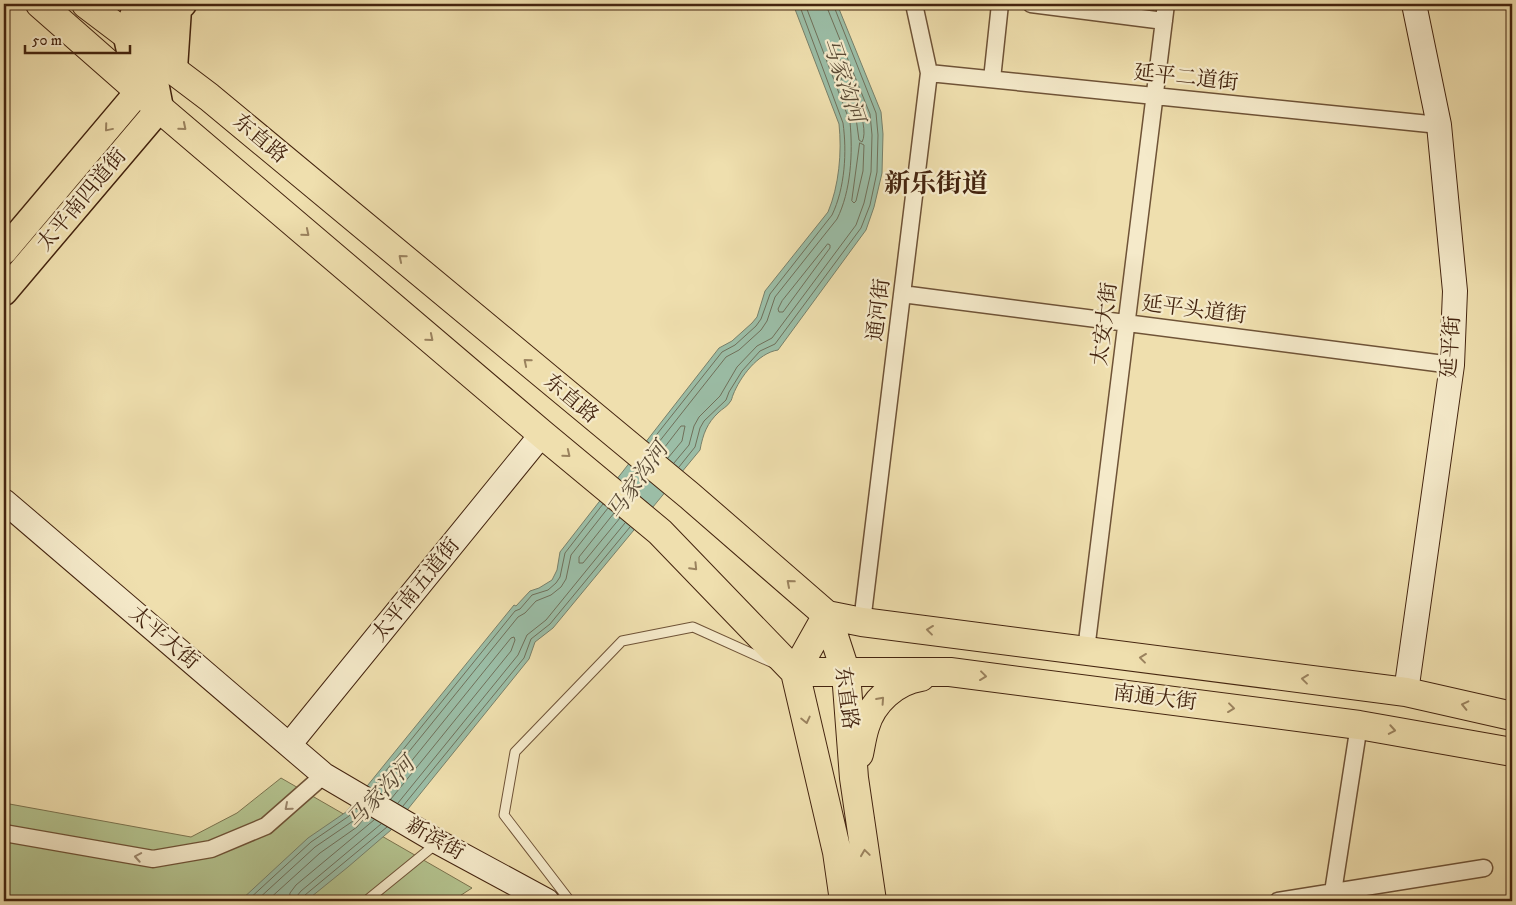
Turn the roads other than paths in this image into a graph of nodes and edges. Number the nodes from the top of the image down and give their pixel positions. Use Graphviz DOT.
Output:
graph roads {
  1 [pos="40,4"];
  2 [pos="138,4"];
  3 [pos="162,4"];
  4 [pos="183,4"];
  5 [pos="914,4"];
  6 [pos="1000,4"];
  7 [pos="1031,4"];
  8 [pos="1166,4"];
  9 [pos="1414,4"];
  10 [pos="93,6"];
  11 [pos="1164,21"];
  12 [pos="126,33"];
  13 [pos="149,51"];
  14 [pos="174,69"];
  15 [pos="929,72"];
  16 [pos="992,79"];
  17 [pos="139,91"];
  18 [pos="1154,97"];
  19 [pos="160,108"];
  20 [pos="1439,125"];
  21 [pos="4,251"];
  22 [pos="4,292"];
  23 [pos="902,294"];
  24 [pos="1127,322"];
  25 [pos="1452,365"];
  26 [pos="542,434"];
  27 [pos="4,501"];
  28 [pos="826,615"];
  29 [pos="862,622"];
  30 [pos="1086,650"];
  31 [pos="795,672"];
  32 [pos="950,672"];
  33 [pos="846,673"];
  34 [pos="1406,692"];
  35 [pos="1512,716"];
  36 [pos="1358,725"];
  37 [pos="289,745"];
  38 [pos="1512,752"];
  39 [pos="324,775"];
  40 [pos="854,778"];
  41 [pos="4,833"];
  42 [pos="438,842"];
  43 [pos="1484,868"];
  44 [pos="1334,892"];
  45 [pos="366,901"];
  46 [pos="548,901"];
  47 [pos="570,901"];
  48 [pos="844,901"];
  49 [pos="872,901"];
  50 [pos="1278,901"];
  1 -- 17 [label="highway, 东直路"];
  2 -- 12 [label="main road"];
  3 -- 13 [label="main road"];
  4 -- 14 [label="main road"];
  5 -- 15 [label="street, 通河街"];
  6 -- 16 [label="street"];
  7 -- 11 [label="street"];
  8 -- 11 [label="street, 太安大街"];
  9 -- 20 [label="street, 延平街"];
  10 -- 12 [label="highway, 东直路"];
  11 -- 18 [label="street, 太安大街"];
  12 -- 13 [label="highway, 东直路"];
  12 -- 17 [label="main road"];
  13 -- 14 [label="highway, 东直路"];
  13 -- 19 [label="main road"];
  28 -- 14 [label="highway, 东直路, one-way"];
  15 -- 16 [label="street, 延平二道街"];
  15 -- 23 [label="street, 通河街"];
  16 -- 18 [label="street, 延平二道街"];
  17 -- 19 [label="highway, 东直路"];
  17 -- 21 [label="main road, 太平南四道街, one-way"];
  18 -- 20 [label="street, 延平二道街"];
  18 -- 24 [label="street, 太安大街"];
  19 -- 22 [label="main road, 太平南四道街"];
  19 -- 26 [label="highway, 东直路, one-way"];
  20 -- 25 [label="street, 延平街"];
  23 -- 24 [label="street, 延平头道街"];
  23 -- 29 [label="street, 通河街"];
  24 -- 25 [label="street, 延平头道街"];
  24 -- 30 [label="street, 太安大街"];
  25 -- 34 [label="street, 延平街"];
  26 -- 31 [label="highway, 东直路, one-way"];
  26 -- 37 [label="street, 太平南五道街"];
  27 -- 37 [label="street, 太平大街"];
  28 -- 29 [label="highway, 南通大街"];
  28 -- 31 [label="highway"];
  28 -- 33 [label="highway, 东直路"];
  30 -- 29 [label="highway, 南通大街, one-way"];
  34 -- 30 [label="highway, 南通大街, one-way"];
  31 -- 33 [label="highway, 南通大街"];
  31 -- 47 [label="lane"];
  31 -- 48 [label="highway, 东直路, one-way"];
  32 -- 33 [label="highway, 南通大街"];
  32 -- 36 [label="highway, 南通大街, one-way"];
  40 -- 32 [label="highway, one-way"];
  33 -- 40 [label="highway, 东直路"];
  35 -- 34 [label="highway, 南通大街, one-way"];
  36 -- 38 [label="highway, 南通大街, one-way"];
  36 -- 44 [label="street"];
  37 -- 39 [label="street, 太平大街"];
  39 -- 41 [label="street, one-way"];
  39 -- 42 [label="street, 新滨街"];
  49 -- 40 [label="highway, 东直路, one-way"];
  42 -- 45 [label="lane"];
  42 -- 46 [label="street, 新滨街"];
  43 -- 44 [label="street"];
  44 -- 50 [label="street"];
}
